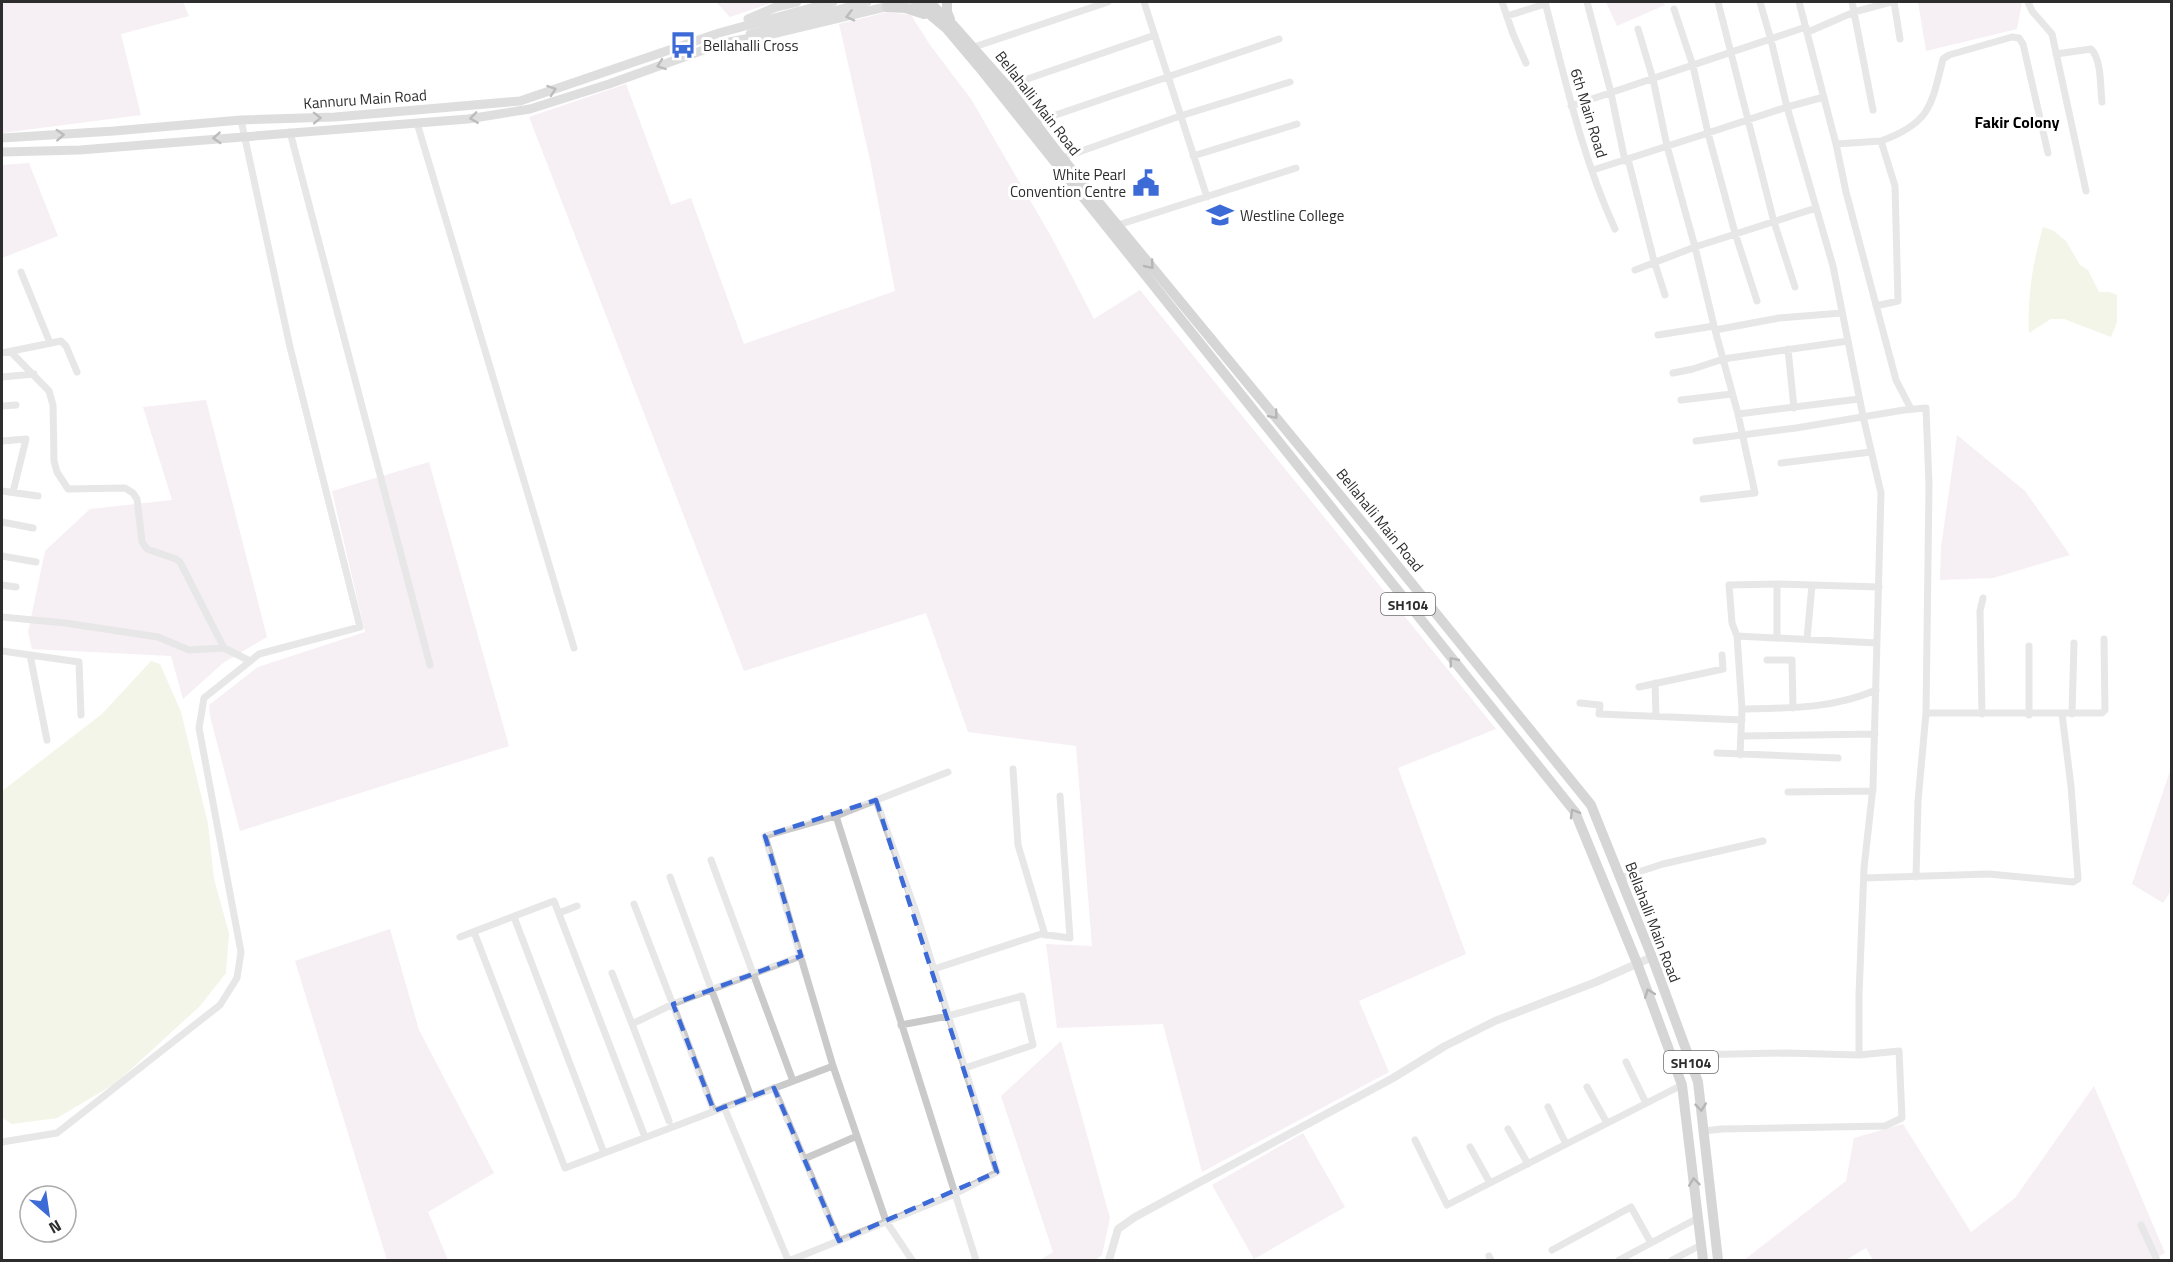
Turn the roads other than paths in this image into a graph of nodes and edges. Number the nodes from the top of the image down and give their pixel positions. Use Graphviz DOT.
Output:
graph roads {
  1 [pos="797,2"];
  2 [pos="833,2"];
  3 [pos="867,2"];
  4 [pos="906,2"];
  5 [pos="915,2"];
  6 [pos="929,2"];
  7 [pos="947,2"];
  8 [pos="1108,2"];
  9 [pos="1144,2"];
  10 [pos="1502,2"];
  11 [pos="1587,2"];
  12 [pos="1719,2"];
  13 [pos="1760,2"];
  14 [pos="1799,2"];
  15 [pos="1852,2"];
  16 [pos="1893,2"];
  17 [pos="2028,2"];
  18 [pos="1545,3"];
  19 [pos="887,7"];
  20 [pos="1674,9"];
  21 [pos="1854,12"];
  22 [pos="1507,16"];
  23 [pos="938,21"];
  24 [pos="953,25"];
  25 [pos="1638,29"];
  26 [pos="1807,30"];
  27 [pos="719,33"];
  28 [pos="1155,35"];
  29 [pos="1279,39"];
  30 [pos="1900,39"];
  31 [pos="1771,40"];
  32 [pos="723,42"];
  33 [pos="974,47"];
  34 [pos="1731,53"];
  35 [pos="2056,54"];
  36 [pos="1526,63"];
  37 [pos="1693,66"];
  38 [pos="1168,76"];
  39 [pos="1653,79"];
  40 [pos="1290,82"];
  41 [pos="1007,86"];
  42 [pos="1611,93"];
  43 [pos="1824,97"];
  44 [pos="2102,102"];
  45 [pos="1571,106"];
  46 [pos="1787,107"];
  47 [pos="1873,110"];
  48 [pos="1180,116"];
  49 [pos="241,120"];
  50 [pos="1749,120"];
  51 [pos="1035,122"];
  52 [pos="417,123"];
  53 [pos="1298,124"];
  54 [pos="290,132"];
  55 [pos="1708,134"];
  56 [pos="244,136"];
  57 [pos="2,138"];
  58 [pos="1881,141"];
  59 [pos="1836,144"];
  60 [pos="1667,146"];
  61 [pos="2,152"];
  62 [pos="2048,153"];
  63 [pos="1193,156"];
  64 [pos="1062,158"];
  65 [pos="1626,160"];
  66 [pos="1296,168"];
  67 [pos="1593,170"];
  68 [pos="2085,191"];
  69 [pos="1207,197"];
  70 [pos="1816,208"];
  71 [pos="1774,222"];
  72 [pos="1113,227"];
  73 [pos="1615,229"];
  74 [pos="1735,233"];
  75 [pos="1695,247"];
  76 [pos="1654,261"];
  77 [pos="1635,270"];
  78 [pos="21,272"];
  79 [pos="1795,287"];
  80 [pos="1665,295"];
  81 [pos="1757,301"];
  82 [pos="1876,306"];
  83 [pos="1842,313"];
  84 [pos="1715,328"];
  85 [pos="1658,335"];
  86 [pos="1848,341"];
  87 [pos="50,343"];
  88 [pos="1788,349"];
  89 [pos="11,351"];
  90 [pos="2,353"];
  91 [pos="1723,359"];
  92 [pos="77,372"];
  93 [pos="1673,373"];
  94 [pos="34,374"];
  95 [pos="2,377"];
  96 [pos="1732,394"];
  97 [pos="1859,399"];
  98 [pos="1681,400"];
  99 [pos="16,405"];
  100 [pos="2,406"];
  101 [pos="1794,408"];
  102 [pos="1911,409"];
  103 [pos="1738,414"];
  104 [pos="1863,416"];
  105 [pos="1743,435"];
  106 [pos="2,441"];
  107 [pos="1696,441"];
  108 [pos="1871,452"];
  109 [pos="1781,463"];
  110 [pos="2,491"];
  111 [pos="13,492"];
  112 [pos="38,496"];
  113 [pos="1703,499"];
  114 [pos="2,522"];
  115 [pos="33,528"];
  116 [pos="2,556"];
  117 [pos="36,562"];
  118 [pos="1777,584"];
  119 [pos="2,585"];
  120 [pos="1812,585"];
  121 [pos="16,587"];
  122 [pos="1879,587"];
  123 [pos="1983,598"];
  124 [pos="2,617"];
  125 [pos="1737,636"];
  126 [pos="1777,638"];
  127 [pos="1807,639"];
  128 [pos="2104,639"];
  129 [pos="1877,643"];
  130 [pos="2074,643"];
  131 [pos="2029,646"];
  132 [pos="224,648"];
  133 [pos="574,648"];
  134 [pos="2,651"];
  135 [pos="30,655"];
  136 [pos="1722,655"];
  137 [pos="1767,660"];
  138 [pos="250,661"];
  139 [pos="430,665"];
  140 [pos="1655,683"];
  141 [pos="1639,687"];
  142 [pos="1876,690"];
  143 [pos="1581,703"];
  144 [pos="1793,708"];
  145 [pos="1742,709"];
  146 [pos="1926,713"];
  147 [pos="1982,714"];
  148 [pos="2062,714"];
  149 [pos="2072,714"];
  150 [pos="81,715"];
  151 [pos="2029,715"];
  152 [pos="1656,716"];
  153 [pos="1742,720"];
  154 [pos="1875,734"];
  155 [pos="1741,736"];
  156 [pos="47,740"];
  157 [pos="1718,753"];
  158 [pos="1740,755"];
  159 [pos="1838,758"];
  160 [pos="1013,769"];
  161 [pos="948,772"];
  162 [pos="1873,791"];
  163 [pos="1788,792"];
  164 [pos="1060,796"];
  165 [pos="876,800"];
  166 [pos="836,816"];
  167 [pos="1763,841"];
  168 [pos="711,860"];
  169 [pos="670,877"];
  170 [pos="1916,877"];
  171 [pos="1620,878"];
  172 [pos="1864,878"];
  173 [pos="634,904"];
  174 [pos="577,906"];
  175 [pos="559,913"];
  176 [pos="514,917"];
  177 [pos="474,932"];
  178 [pos="1044,935"];
  179 [pos="460,938"];
  180 [pos="801,956"];
  181 [pos="1652,957"];
  182 [pos="1637,963"];
  183 [pos="934,969"];
  184 [pos="612,973"];
  185 [pos="752,975"];
  186 [pos="711,990"];
  187 [pos="673,1004"];
  188 [pos="948,1016"];
  189 [pos="632,1024"];
  190 [pos="901,1025"];
  191 [pos="1859,1055"];
  192 [pos="1688,1056"];
  193 [pos="1626,1062"];
  194 [pos="833,1066"];
  195 [pos="965,1068"];
  196 [pos="793,1081"];
  197 [pos="1682,1084"];
  198 [pos="1587,1087"];
  199 [pos="774,1088"];
  200 [pos="751,1097"];
  201 [pos="1646,1103"];
  202 [pos="724,1107"];
  203 [pos="1548,1107"];
  204 [pos="714,1111"];
  205 [pos="669,1121"];
  206 [pos="1607,1123"];
  207 [pos="1508,1130"];
  208 [pos="1704,1131"];
  209 [pos="857,1136"];
  210 [pos="645,1137"];
  211 [pos="1414,1140"];
  212 [pos="2,1142"];
  213 [pos="1566,1144"];
  214 [pos="1470,1147"];
  215 [pos="604,1153"];
  216 [pos="804,1159"];
  217 [pos="1528,1164"];
  218 [pos="1490,1184"];
  219 [pos="955,1194"];
  220 [pos="1698,1218"];
  221 [pos="886,1221"];
  222 [pos="2141,1225"];
  223 [pos="839,1241"];
  224 [pos="1651,1244"];
  225 [pos="1701,1245"];
  226 [pos="1552,1250"];
  227 [pos="790,1260"];
  228 [pos="912,1260"];
  229 [pos="976,1260"];
  230 [pos="1109,1260"];
  231 [pos="1619,1260"];
  232 [pos="1672,1260"];
  233 [pos="1703,1260"];
  234 [pos="1718,1260"];
  235 [pos="2157,1260"];
  1 -- 27 [label="main road"];
  2 -- 27 [label="main road"];
  3 -- 32 [label="main road"];
  4 -- 19 [label="main road"];
  5 -- 23 [label="main road, Bellahalli Main Road / SH104"];
  6 -- 24 [label="main road, Bellahalli Main Road / SH104"];
  7 -- 24 [label="main road"];
  8 -- 33 [label="street"];
  9 -- 28 [label="street"];
  10 -- 22 [label="street"];
  11 -- 42 [label="street"];
  12 -- 34 [label="street"];
  13 -- 31 [label="street"];
  14 -- 26 [label="street"];
  15 -- 21 [label="street"];
  16 -- 21 [label="street"];
  16 -- 30 [label="street"];
  17 -- 35 [label="street"];
  18 -- 22 [label="street"];
  18 -- 45 [label="street, 6th Main Road"];
  19 -- 23 [label="main road"];
  19 -- 32 [label="main road, one-way"];
  20 -- 37 [label="street"];
  21 -- 26 [label="street"];
  21 -- 47 [label="street"];
  22 -- 36 [label="street"];
  23 -- 72 [label="main road, Bellahalli Main Road / SH104"];
  24 -- 33 [label="main road, Bellahalli Main Road / SH104"];
  25 -- 39 [label="street"];
  26 -- 31 [label="street"];
  26 -- 43 [label="street"];
  27 -- 32 [label="main road"];
  49 -- 27 [label="main road, Kannuru Main Road, one-way"];
  28 -- 38 [label="street"];
  28 -- 41 [label="street"];
  29 -- 38 [label="street"];
  31 -- 34 [label="street"];
  31 -- 46 [label="street"];
  32 -- 52 [label="main road, one-way"];
  33 -- 41 [label="main road, Bellahalli Main Road / SH104"];
  34 -- 37 [label="street"];
  34 -- 50 [label="street"];
  35 -- 44 [label="street"];
  35 -- 68 [label="street"];
  37 -- 39 [label="street"];
  37 -- 55 [label="street"];
  38 -- 48 [label="street"];
  38 -- 51 [label="street"];
  39 -- 42 [label="street"];
  39 -- 60 [label="street"];
  40 -- 48 [label="street"];
  41 -- 51 [label="main road, Bellahalli Main Road / SH104"];
  42 -- 45 [label="street"];
  42 -- 65 [label="street"];
  43 -- 46 [label="street"];
  43 -- 59 [label="street"];
  45 -- 67 [label="street, 6th Main Road"];
  46 -- 50 [label="street"];
  46 -- 70 [label="street"];
  48 -- 63 [label="street"];
  48 -- 64 [label="street"];
  49 -- 56 [label="street"];
  57 -- 49 [label="main road, Kannuru Main Road, one-way"];
  50 -- 55 [label="street"];
  50 -- 71 [label="street"];
  51 -- 64 [label="main road, Bellahalli Main Road / SH104"];
  52 -- 54 [label="main road"];
  52 -- 133 [label="street"];
  53 -- 63 [label="street"];
  54 -- 56 [label="main road"];
  54 -- 139 [label="street"];
  55 -- 60 [label="street"];
  55 -- 74 [label="street"];
  56 -- 61 [label="main road, one-way"];
  56 -- 138 [label="street"];
  58 -- 59 [label="street"];
  58 -- 62 [label="street"];
  58 -- 82 [label="street"];
  59 -- 82 [label="street"];
  60 -- 65 [label="street"];
  60 -- 75 [label="street"];
  63 -- 69 [label="street"];
  64 -- 72 [label="main road, Bellahalli Main Road / SH104"];
  65 -- 67 [label="street"];
  65 -- 76 [label="street"];
  66 -- 69 [label="street"];
  67 -- 73 [label="street, 6th Main Road"];
  69 -- 72 [label="street"];
  70 -- 71 [label="street"];
  70 -- 83 [label="street"];
  71 -- 74 [label="street"];
  71 -- 79 [label="street"];
  72 -- 171 [label="main road, Bellahalli Main Road / SH104, one-way"];
  182 -- 72 [label="main road, Bellahalli Main Road / SH104, one-way"];
  74 -- 75 [label="street"];
  74 -- 81 [label="street"];
  75 -- 76 [label="street"];
  75 -- 84 [label="street"];
  76 -- 77 [label="street"];
  76 -- 80 [label="street"];
  78 -- 87 [label="street"];
  82 -- 102 [label="street"];
  83 -- 84 [label="street"];
  83 -- 86 [label="street"];
  84 -- 85 [label="street"];
  84 -- 91 [label="street"];
  86 -- 88 [label="street"];
  86 -- 97 [label="street"];
  87 -- 89 [label="street"];
  87 -- 92 [label="street"];
  88 -- 91 [label="street"];
  88 -- 101 [label="street"];
  89 -- 90 [label="street"];
  89 -- 94 [label="street"];
  91 -- 93 [label="street"];
  91 -- 96 [label="street"];
  94 -- 95 [label="street"];
  94 -- 132 [label="street"];
  96 -- 98 [label="street"];
  96 -- 103 [label="street"];
  97 -- 101 [label="street"];
  97 -- 104 [label="street"];
  99 -- 100 [label="street"];
  101 -- 103 [label="street"];
  102 -- 104 [label="street"];
  102 -- 146 [label="street"];
  103 -- 105 [label="street"];
  104 -- 105 [label="street"];
  104 -- 108 [label="street"];
  105 -- 107 [label="street"];
  105 -- 113 [label="street"];
  106 -- 111 [label="street"];
  108 -- 109 [label="street"];
  108 -- 122 [label="street"];
  110 -- 111 [label="street"];
  111 -- 112 [label="street"];
  114 -- 115 [label="street"];
  116 -- 117 [label="street"];
  118 -- 120 [label="street"];
  118 -- 125 [label="street"];
  118 -- 126 [label="street"];
  119 -- 121 [label="street"];
  120 -- 122 [label="street"];
  120 -- 127 [label="street"];
  122 -- 129 [label="street"];
  123 -- 147 [label="street"];
  124 -- 132 [label="street"];
  125 -- 126 [label="street"];
  125 -- 145 [label="street"];
  126 -- 127 [label="street"];
  127 -- 129 [label="street"];
  128 -- 149 [label="street"];
  129 -- 142 [label="street"];
  130 -- 149 [label="street"];
  131 -- 151 [label="street"];
  132 -- 138 [label="street"];
  134 -- 135 [label="street"];
  135 -- 150 [label="street"];
  135 -- 156 [label="street"];
  136 -- 140 [label="street"];
  137 -- 144 [label="street"];
  138 -- 212 [label="street"];
  140 -- 141 [label="street"];
  140 -- 152 [label="street"];
  142 -- 144 [label="street"];
  142 -- 154 [label="street"];
  143 -- 152 [label="street"];
  144 -- 145 [label="street"];
  145 -- 153 [label="street"];
  146 -- 147 [label="street"];
  146 -- 170 [label="street"];
  147 -- 151 [label="street"];
  148 -- 149 [label="street"];
  148 -- 151 [label="street"];
  148 -- 170 [label="street"];
  152 -- 153 [label="street"];
  153 -- 155 [label="street"];
  154 -- 155 [label="street"];
  154 -- 162 [label="street"];
  155 -- 158 [label="street"];
  157 -- 158 [label="street"];
  158 -- 159 [label="street"];
  160 -- 178 [label="street"];
  161 -- 165 [label="street"];
  162 -- 163 [label="street"];
  162 -- 172 [label="street"];
  164 -- 178 [label="street"];
  165 -- 166 [label="street"];
  165 -- 183 [label="street"];
  166 -- 180 [label="street"];
  166 -- 190 [label="street"];
  167 -- 171 [label="street"];
  168 -- 185 [label="street"];
  169 -- 186 [label="street"];
  170 -- 172 [label="street"];
  171 -- 181 [label="main road, Bellahalli Main Road / SH104"];
  172 -- 191 [label="street"];
  173 -- 187 [label="street"];
  174 -- 175 [label="street"];
  175 -- 176 [label="street"];
  175 -- 210 [label="street"];
  176 -- 177 [label="street"];
  176 -- 215 [label="street"];
  177 -- 179 [label="street"];
  177 -- 215 [label="street"];
  178 -- 183 [label="street"];
  180 -- 185 [label="street"];
  180 -- 194 [label="street"];
  181 -- 182 [label="street"];
  181 -- 192 [label="main road, Bellahalli Main Road / SH104"];
  197 -- 182 [label="main road, Bellahalli Main Road / SH104, one-way"];
  182 -- 230 [label="street"];
  183 -- 188 [label="street"];
  184 -- 189 [label="street"];
  185 -- 186 [label="street"];
  185 -- 196 [label="street"];
  186 -- 187 [label="street"];
  186 -- 200 [label="street"];
  187 -- 189 [label="street"];
  187 -- 204 [label="street"];
  188 -- 190 [label="street"];
  188 -- 195 [label="street"];
  188 -- 195 [label="street"];
  189 -- 205 [label="street"];
  190 -- 219 [label="street"];
  191 -- 192 [label="street"];
  191 -- 208 [label="street"];
  192 -- 208 [label="main road, Bellahalli Main Road / SH104, one-way"];
  193 -- 201 [label="street"];
  194 -- 196 [label="street"];
  194 -- 209 [label="street"];
  195 -- 219 [label="street"];
  196 -- 199 [label="street"];
  197 -- 201 [label="street"];
  220 -- 197 [label="main road, Bellahalli Main Road / SH104, one-way"];
  198 -- 206 [label="street"];
  199 -- 200 [label="street"];
  199 -- 216 [label="street"];
  200 -- 202 [label="street"];
  201 -- 206 [label="street"];
  202 -- 204 [label="street"];
  202 -- 227 [label="street"];
  203 -- 213 [label="street"];
  204 -- 210 [label="street"];
  206 -- 213 [label="street"];
  207 -- 217 [label="street"];
  208 -- 234 [label="main road, Bellahalli Main Road / SH104"];
  209 -- 216 [label="street"];
  209 -- 221 [label="street"];
  210 -- 215 [label="street"];
  211 -- 218 [label="street"];
  213 -- 217 [label="street"];
  214 -- 218 [label="street"];
  216 -- 223 [label="street"];
  217 -- 218 [label="street"];
  219 -- 221 [label="street"];
  219 -- 229 [label="street"];
  220 -- 224 [label="street"];
  220 -- 225 [label="main road, Bellahalli Main Road / SH104"];
  221 -- 223 [label="street"];
  221 -- 228 [label="street"];
  222 -- 235 [label="street"];
  223 -- 227 [label="street"];
  224 -- 226 [label="street"];
  224 -- 231 [label="street"];
  225 -- 232 [label="street"];
  225 -- 233 [label="main road, Bellahalli Main Road / SH104"];
}
